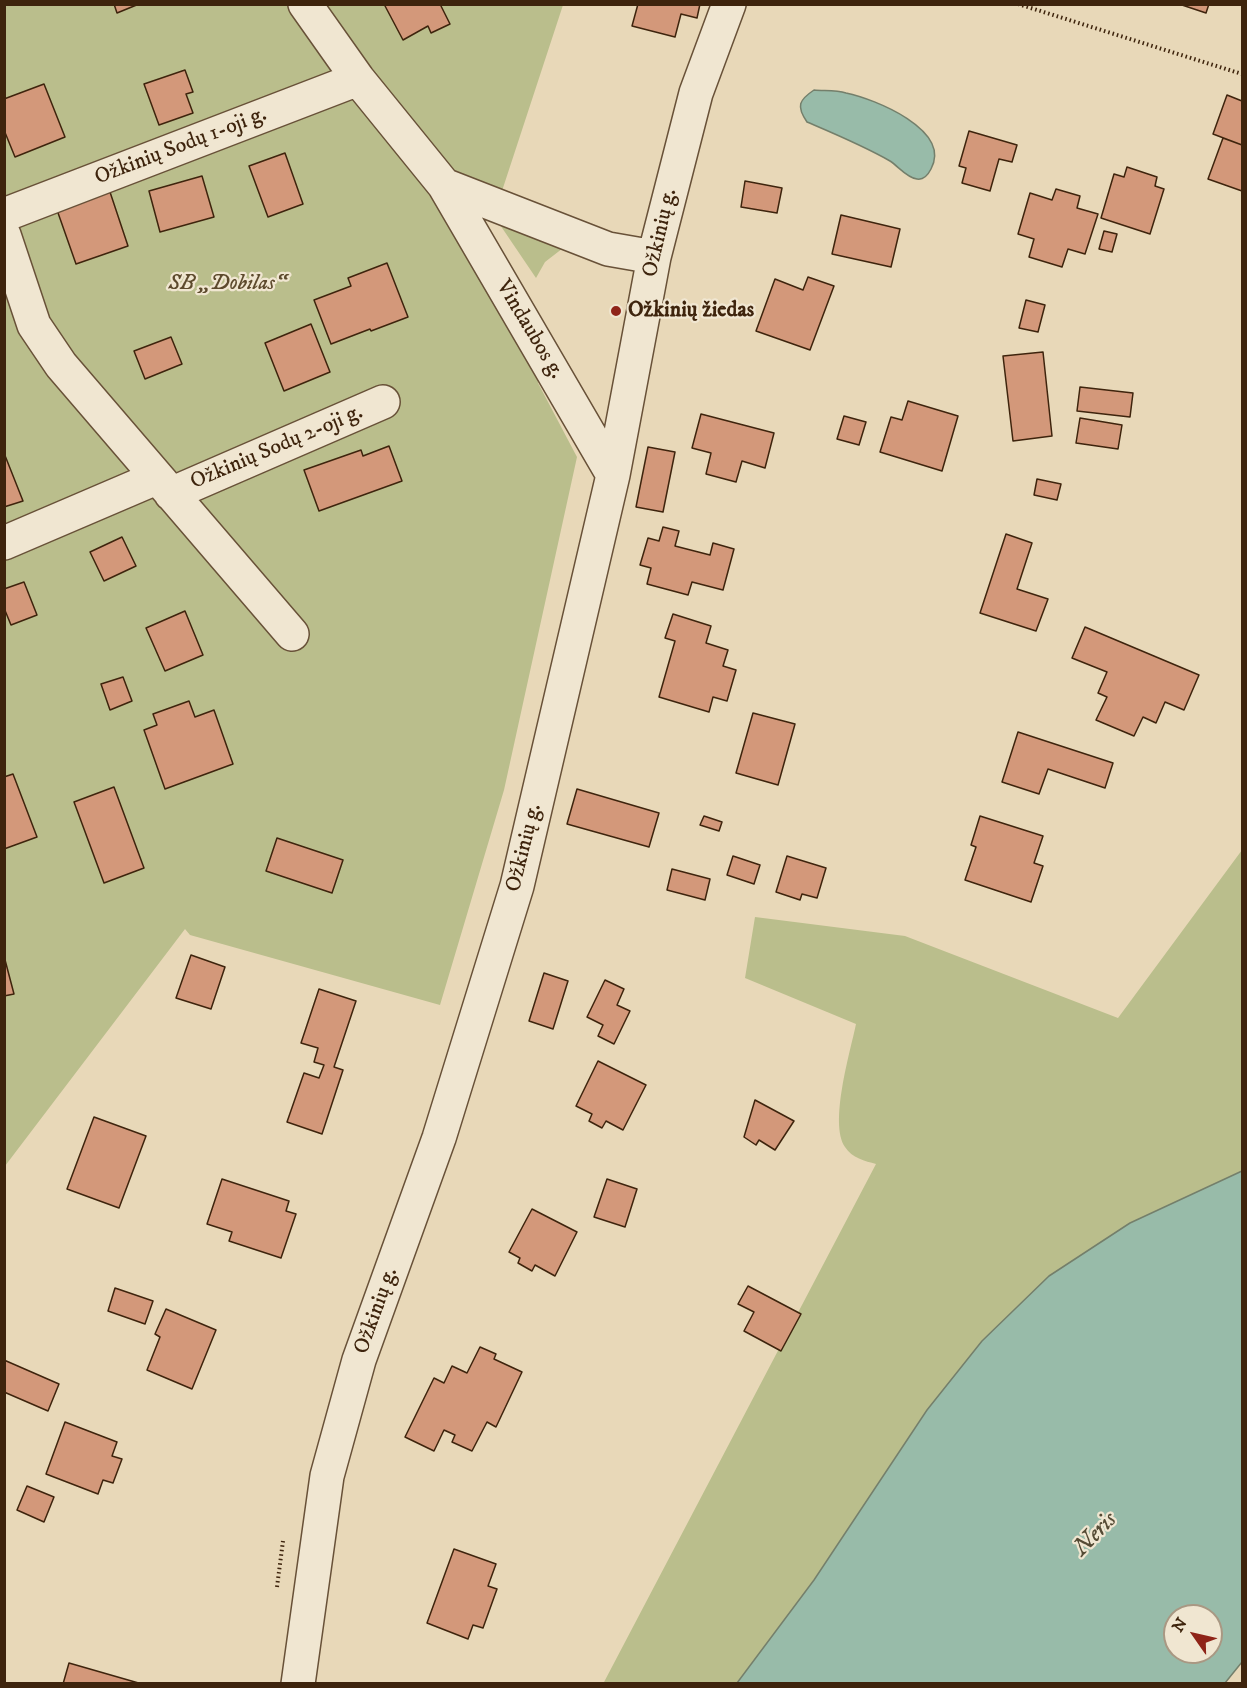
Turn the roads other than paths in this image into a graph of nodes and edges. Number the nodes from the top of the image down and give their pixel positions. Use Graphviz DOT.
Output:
graph roads {
  1 [pos="304,4"];
  2 [pos="729,4"];
  3 [pos="358,79"];
  4 [pos="444,185"];
  5 [pos="4,215"];
  6 [pos="4,235"];
  7 [pos="654,257"];
  8 [pos="383,402"];
  9 [pos="613,475"];
  10 [pos="164,486"];
  11 [pos="4,543"];
  12 [pos="291,634"];
  13 [pos="298,1683"];
  1 -- 3 [label="street, Vindaubos g."];
  2 -- 7 [label="street, Ožkinių g."];
  3 -- 4 [label="street, Vindaubos g."];
  3 -- 5 [label="street, Ožkinių Sodų 1-oji g."];
  4 -- 7 [label="street, Vindaubos g."];
  4 -- 9 [label="street, Vindaubos g."];
  6 -- 10 [label="street, Ožkinių Sodų 2-oji g."];
  7 -- 9 [label="street, Ožkinių g."];
  8 -- 10 [label="street, Ožkinių Sodų 2-oji g."];
  9 -- 13 [label="street, Ožkinių g."];
  10 -- 11 [label="street, Ožkinių Sodų 2-oji g."];
  10 -- 12 [label="street, Ožkinių Sodų 2-oji g."];
}
